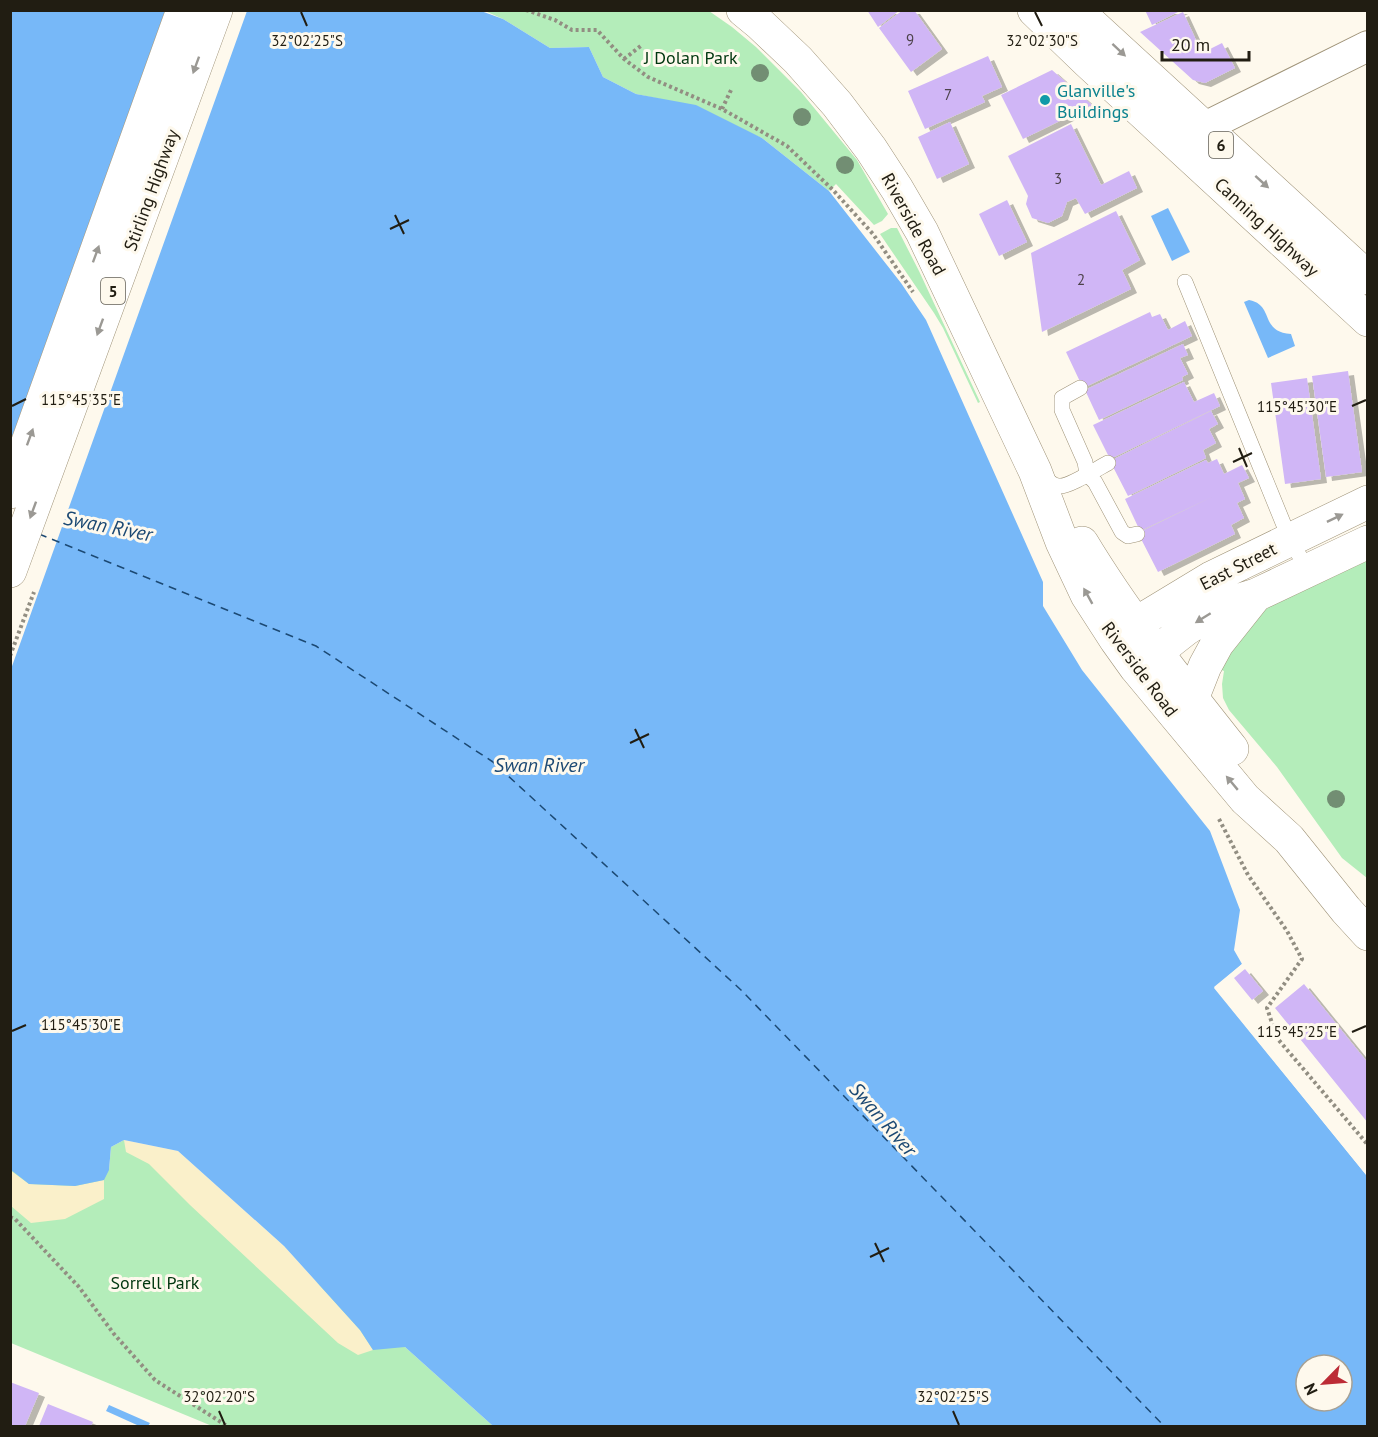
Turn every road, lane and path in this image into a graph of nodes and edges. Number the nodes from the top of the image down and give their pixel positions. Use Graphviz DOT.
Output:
graph roads {
  1 [pos="183,10"];
  2 [pos="216,10"];
  3 [pos="526,10"];
  4 [pos="743,10"];
  5 [pos="1034,10"];
  6 [pos="1076,10"];
  7 [pos="642,45"];
  8 [pos="1368,46"];
  9 [pos="624,59"];
  10 [pos="731,90"];
  11 [pos="722,109"];
  12 [pos="1192,138"];
  13 [pos="1368,278"];
  14 [pos="1185,282"];
  15 [pos="920,301"];
  16 [pos="1368,320"];
  17 [pos="1080,388"];
  18 [pos="1108,463"];
  19 [pos="1035,471"];
  20 [pos="1087,474"];
  21 [pos="10,492"];
  22 [pos="1368,502"];
  23 [pos="1137,534"];
  24 [pos="1290,540"];
  25 [pos="1368,542"];
  26 [pos="1308,570"];
  27 [pos="10,571"];
  28 [pos="1256,595"];
  29 [pos="1125,632"];
  30 [pos="1146,660"];
  31 [pos="1192,699"];
  32 [pos="1214,810"];
  33 [pos="1289,839"];
  34 [pos="1368,934"];
  35 [pos="1302,959"];
  36 [pos="1306,962"];
  37 [pos="1368,1145"];
  38 [pos="13,1218"];
  39 [pos="227,1426"];
  21 -- 1 [label="main road, Stirling Highway / 5, one-way"];
  2 -- 27 [label="main road, Stirling Highway / 5, one-way"];
  3 -- 9 [label="path"];
  4 -- 19 [label="main road, Riverside Road"];
  5 -- 12 [label="main road, Canning Highway / 6"];
  6 -- 12 [label="main road, Canning Highway / 6, one-way"];
  7 -- 9 [label="path"];
  8 -- 12 [label="street"];
  9 -- 11 [label="path"];
  10 -- 11 [label="path"];
  11 -- 15 [label="path"];
  12 -- 13 [label="main road, Canning Highway / 6, one-way"];
  12 -- 16 [label="main road, Canning Highway / 6"];
  14 -- 24 [label="lane"];
  17 -- 20 [label="lane"];
  18 -- 20 [label="lane"];
  19 -- 20 [label="lane"];
  19 -- 29 [label="main road, Riverside Road"];
  20 -- 23 [label="lane"];
  24 -- 22 [label="main road, East Street, one-way"];
  24 -- 26 [label="lane"];
  24 -- 29 [label="main road, East Street"];
  25 -- 26 [label="main road, East Street"];
  26 -- 28 [label="main road, East Street"];
  28 -- 30 [label="main road, East Street, one-way"];
  28 -- 31 [label="main road"];
  29 -- 30 [label="main road, Riverside Road"];
  30 -- 31 [label="main road, Riverside Road"];
  33 -- 30 [label="main road, Riverside Road, one-way"];
  31 -- 33 [label="main road, Riverside Road"];
  32 -- 35 [label="path"];
  33 -- 34 [label="main road, Riverside Road"];
  35 -- 36 [label="path"];
  35 -- 37 [label="path"];
  38 -- 39 [label="path"];
}
